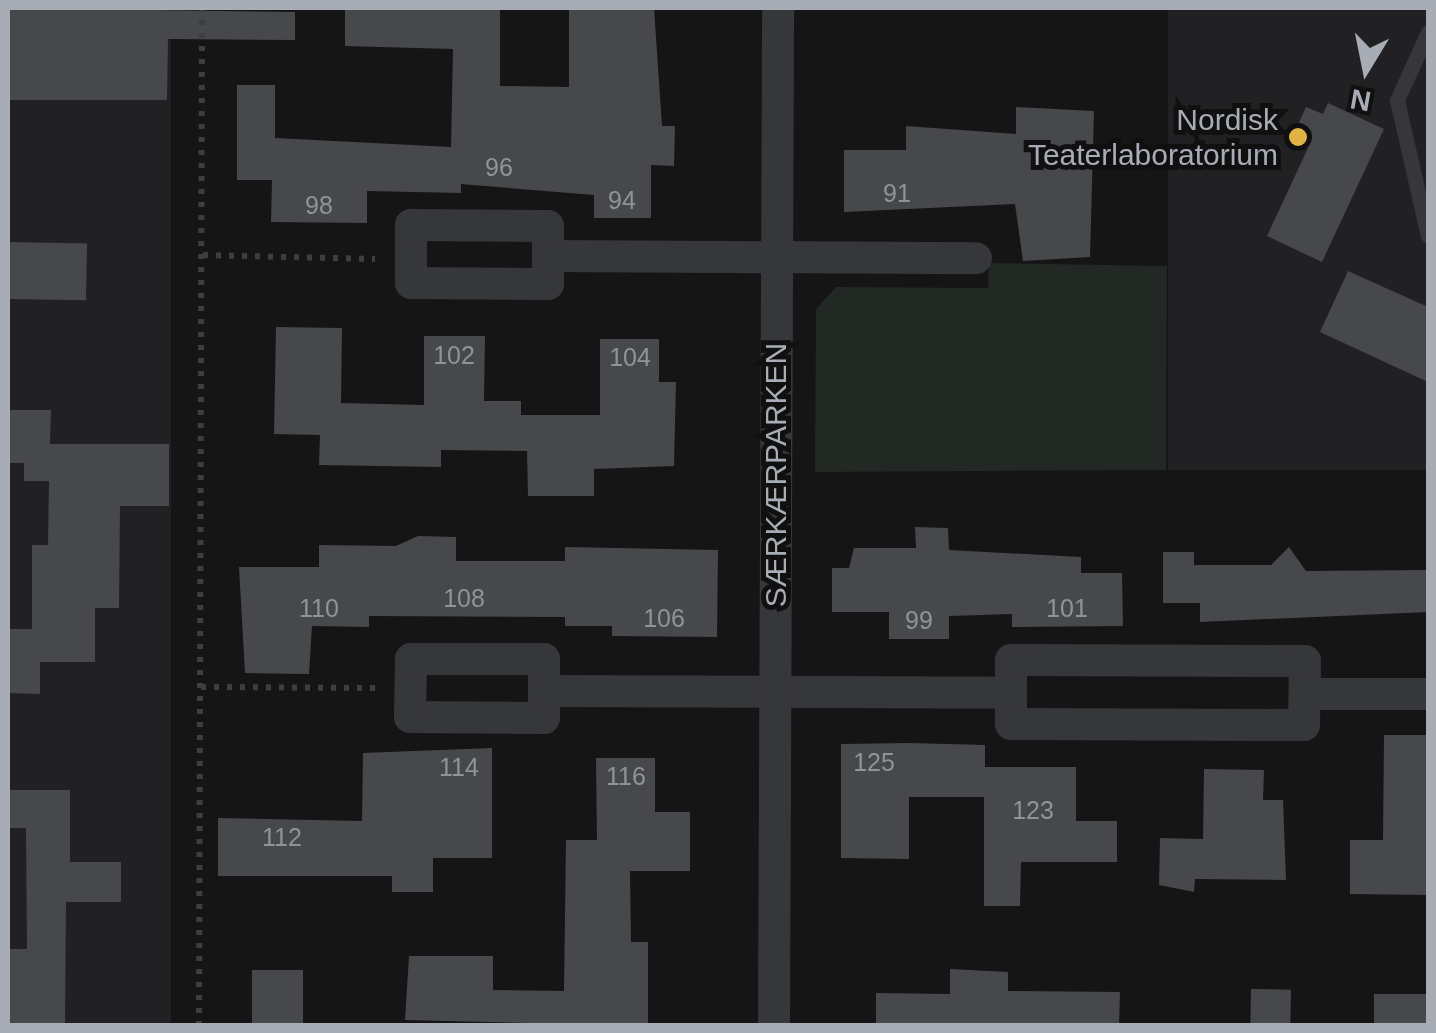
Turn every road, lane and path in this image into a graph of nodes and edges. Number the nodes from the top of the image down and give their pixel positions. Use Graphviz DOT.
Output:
graph roads {
  1 [pos="202,8"];
  2 [pos="778,8"];
  3 [pos="1428,32"];
  4 [pos="1428,236"];
  5 [pos="203,256"];
  6 [pos="548,256"];
  7 [pos="776,258"];
  8 [pos="976,258"];
  9 [pos="411,260"];
  10 [pos="201,687"];
  11 [pos="410,688"];
  12 [pos="544,691"];
  13 [pos="775,692"];
  14 [pos="1011,693"];
  15 [pos="1304,694"];
  16 [pos="1428,694"];
  17 [pos="199,1026"];
  18 [pos="774,1026"];
  1 -- 5 [label="path"];
  2 -- 7 [label="street, SÆRKÆRPARKEN"];
  3 -- 4 [label="lane"];
  5 -- 9 [label="path"];
  5 -- 10 [label="path"];
  6 -- 7 [label="street"];
  6 -- 9 [label="street"];
  6 -- 9 [label="street"];
  7 -- 8 [label="street"];
  7 -- 13 [label="street, SÆRKÆRPARKEN"];
  10 -- 11 [label="path"];
  10 -- 17 [label="path"];
  11 -- 12 [label="street"];
  11 -- 12 [label="street"];
  12 -- 13 [label="street"];
  13 -- 14 [label="street"];
  13 -- 18 [label="street, SÆRKÆRPARKEN"];
  14 -- 15 [label="street"];
  14 -- 15 [label="street"];
  15 -- 16 [label="street"];
}
